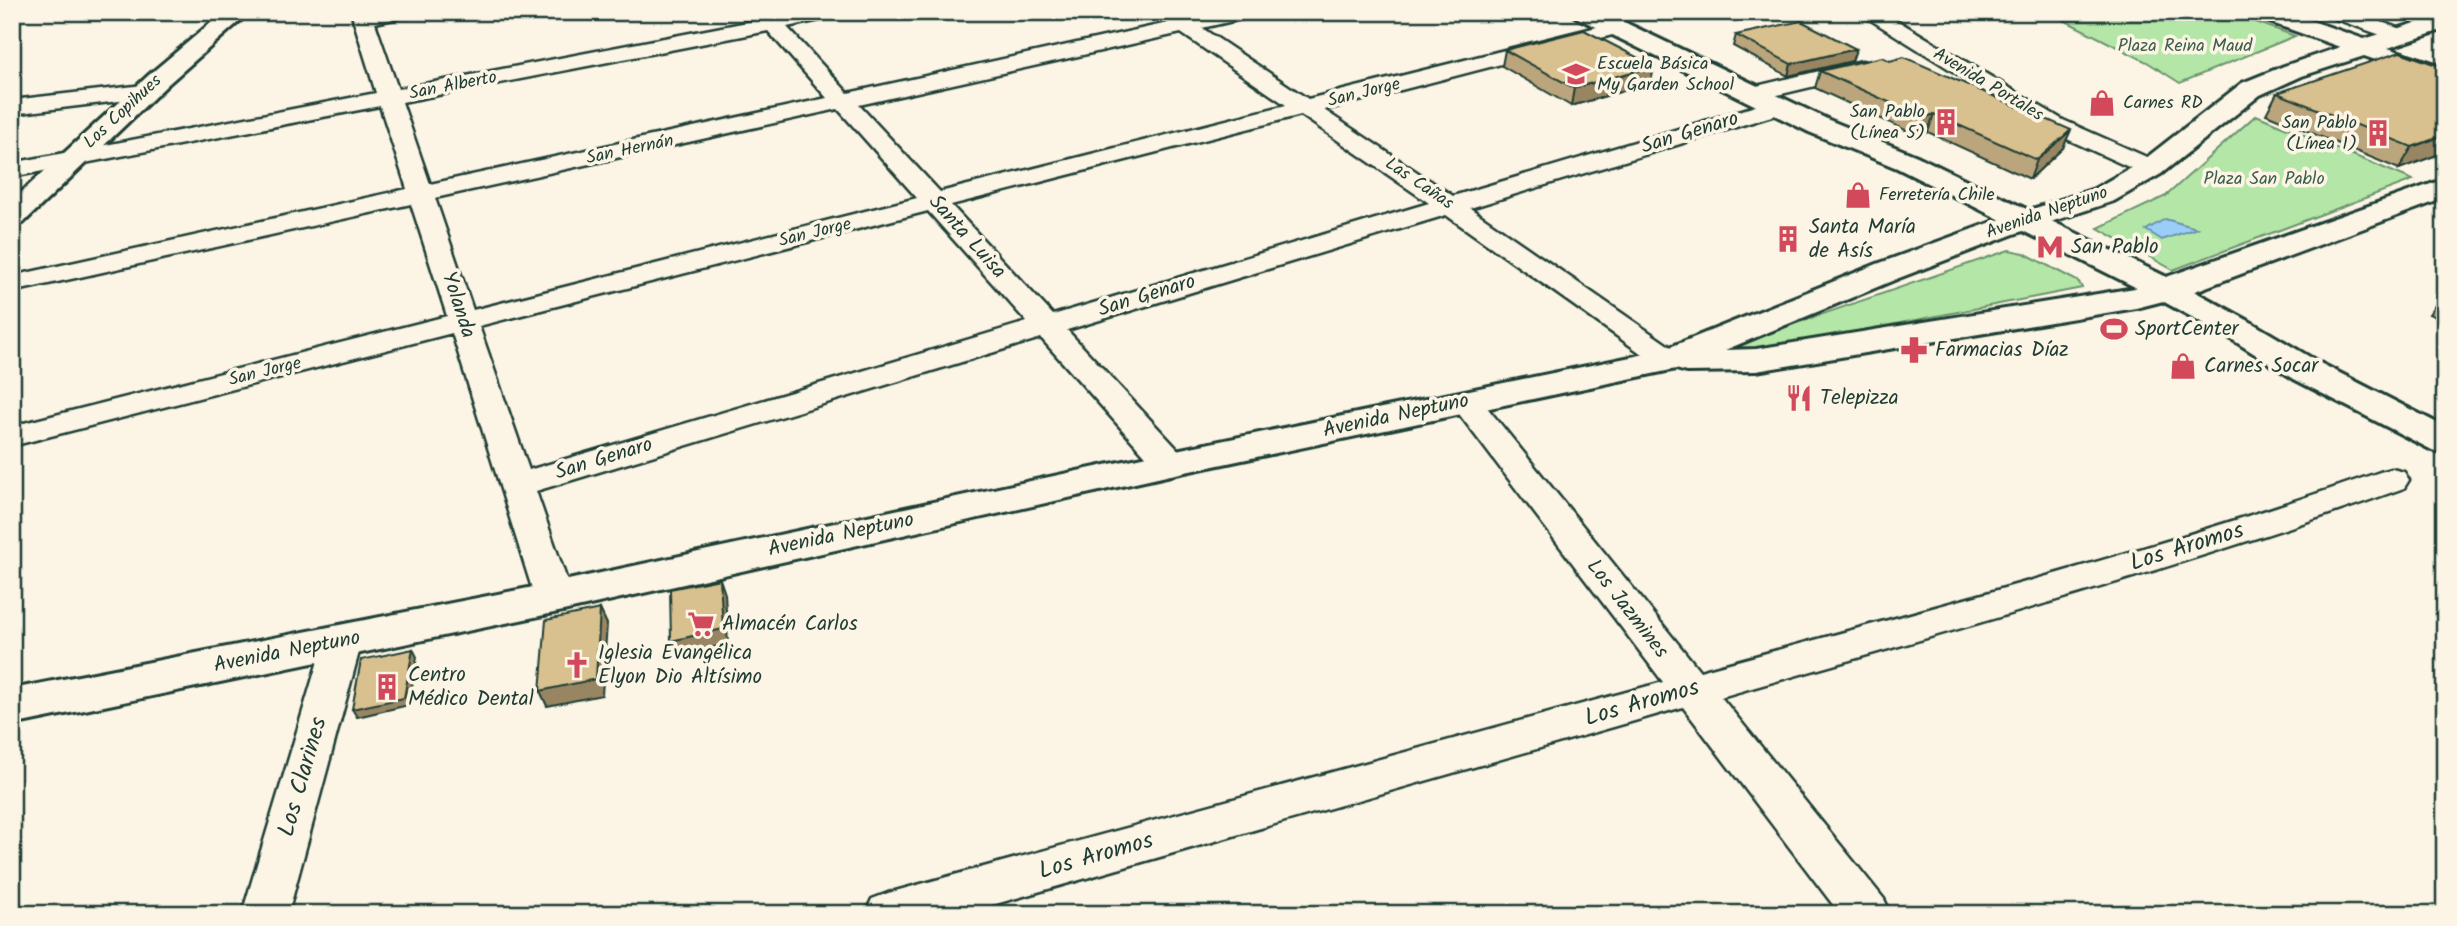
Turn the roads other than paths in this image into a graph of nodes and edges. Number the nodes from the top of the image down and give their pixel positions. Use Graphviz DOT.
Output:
graph roads {
  1 [pos="238,12"];
  2 [pos="401,12"];
  3 [pos="832,12"];
  4 [pos="1248,12"];
  5 [pos="1584,12"];
  6 [pos="1868,12"];
  7 [pos="2263,12"];
  8 [pos="2334,12"];
  9 [pos="362,16"];
  10 [pos="768,18"];
  11 [pos="1176,19"];
  12 [pos="2445,21"];
  13 [pos="1616,28"];
  14 [pos="2399,35"];
  15 [pos="2363,48"];
  16 [pos="1933,51"];
  17 [pos="1908,57"];
  18 [pos="1883,63"];
  19 [pos="2445,76"];
  20 [pos="144,92"];
  21 [pos="389,98"];
  22 [pos="1765,100"];
  23 [pos="845,103"];
  24 [pos="12,107"];
  25 [pos="1306,108"];
  26 [pos="74,159"];
  27 [pos="2151,168"];
  28 [pos="12,170"];
  29 [pos="2445,188"];
  30 [pos="422,196"];
  31 [pos="936,202"];
  32 [pos="1449,205"];
  33 [pos="12,217"];
  34 [pos="2015,224"];
  35 [pos="12,284"];
  36 [pos="2151,294"];
  37 [pos="463,322"];
  38 [pos="1048,325"];
  39 [pos="1670,360"];
  40 [pos="1466,402"];
  41 [pos="12,436"];
  42 [pos="2445,442"];
  43 [pos="1171,463"];
  44 [pos="2392,480"];
  45 [pos="517,485"];
  46 [pos="554,598"];
  47 [pos="343,641"];
  48 [pos="1691,689"];
  49 [pos="12,706"];
  50 [pos="265,914"];
  51 [pos="888,914"];
  52 [pos="1868,914"];
  1 -- 20 [label="main road, Los Copihues"];
  2 -- 9 [label="street"];
  3 -- 10 [label="street, San Alberto"];
  4 -- 11 [label="street, San Hernán"];
  5 -- 13 [label="main road"];
  6 -- 16 [label="street, Avenida Portales"];
  7 -- 15 [label="main road"];
  8 -- 14 [label="street"];
  9 -- 21 [label="street, Yolanda"];
  10 -- 21 [label="street, San Alberto"];
  10 -- 23 [label="street, Santa Luisa"];
  11 -- 23 [label="street, San Hernán"];
  11 -- 25 [label="street, Las Cañas"];
  12 -- 14 [label="main road, Avenida Neptuno"];
  13 -- 22 [label="main road"];
  13 -- 25 [label="street, San Jorge"];
  14 -- 15 [label="main road, Avenida Neptuno"];
  15 -- 19 [label="main road"];
  15 -- 27 [label="main road, Avenida Neptuno"];
  16 -- 17 [label="street"];
  16 -- 27 [label="street, Avenida Portales"];
  18 -- 22 [label="street"];
  20 -- 24 [label="street"];
  20 -- 26 [label="main road, Los Copihues"];
  21 -- 26 [label="street, San Alberto"];
  21 -- 30 [label="street, Yolanda"];
  22 -- 32 [label="street, San Genaro"];
  22 -- 34 [label="main road"];
  23 -- 30 [label="street, San Hernán"];
  23 -- 31 [label="street, Santa Luisa"];
  25 -- 31 [label="street, San Jorge"];
  25 -- 32 [label="street, Las Cañas"];
  26 -- 28 [label="street, San Alberto"];
  26 -- 33 [label="main road, Los Copihues"];
  27 -- 34 [label="main road, Avenida Neptuno"];
  29 -- 36 [label="main road, Avenida Neptuno"];
  30 -- 35 [label="street, San Hernán"];
  30 -- 37 [label="street, Yolanda"];
  31 -- 37 [label="street, San Jorge"];
  31 -- 38 [label="street, Santa Luisa"];
  32 -- 38 [label="street, San Genaro"];
  32 -- 39 [label="street, Las Cañas"];
  34 -- 36 [label="main road"];
  34 -- 39 [label="main road, Avenida Neptuno"];
  36 -- 39 [label="main road, Avenida Neptuno"];
  36 -- 42 [label="main road"];
  37 -- 41 [label="street, San Jorge"];
  37 -- 45 [label="street, Yolanda"];
  38 -- 43 [label="street, Santa Luisa"];
  38 -- 45 [label="street, San Genaro"];
  39 -- 40 [label="main road, Avenida Neptuno"];
  40 -- 43 [label="main road, Avenida Neptuno"];
  40 -- 48 [label="street, Los Jazmines"];
  43 -- 46 [label="main road, Avenida Neptuno"];
  44 -- 48 [label="street, Los Aromos"];
  45 -- 46 [label="street, Yolanda"];
  46 -- 47 [label="main road, Avenida Neptuno"];
  47 -- 49 [label="main road, Avenida Neptuno"];
  47 -- 50 [label="street, Los Clarines"];
  48 -- 51 [label="street, Los Aromos"];
  48 -- 52 [label="street, Los Jazmines"];
}
